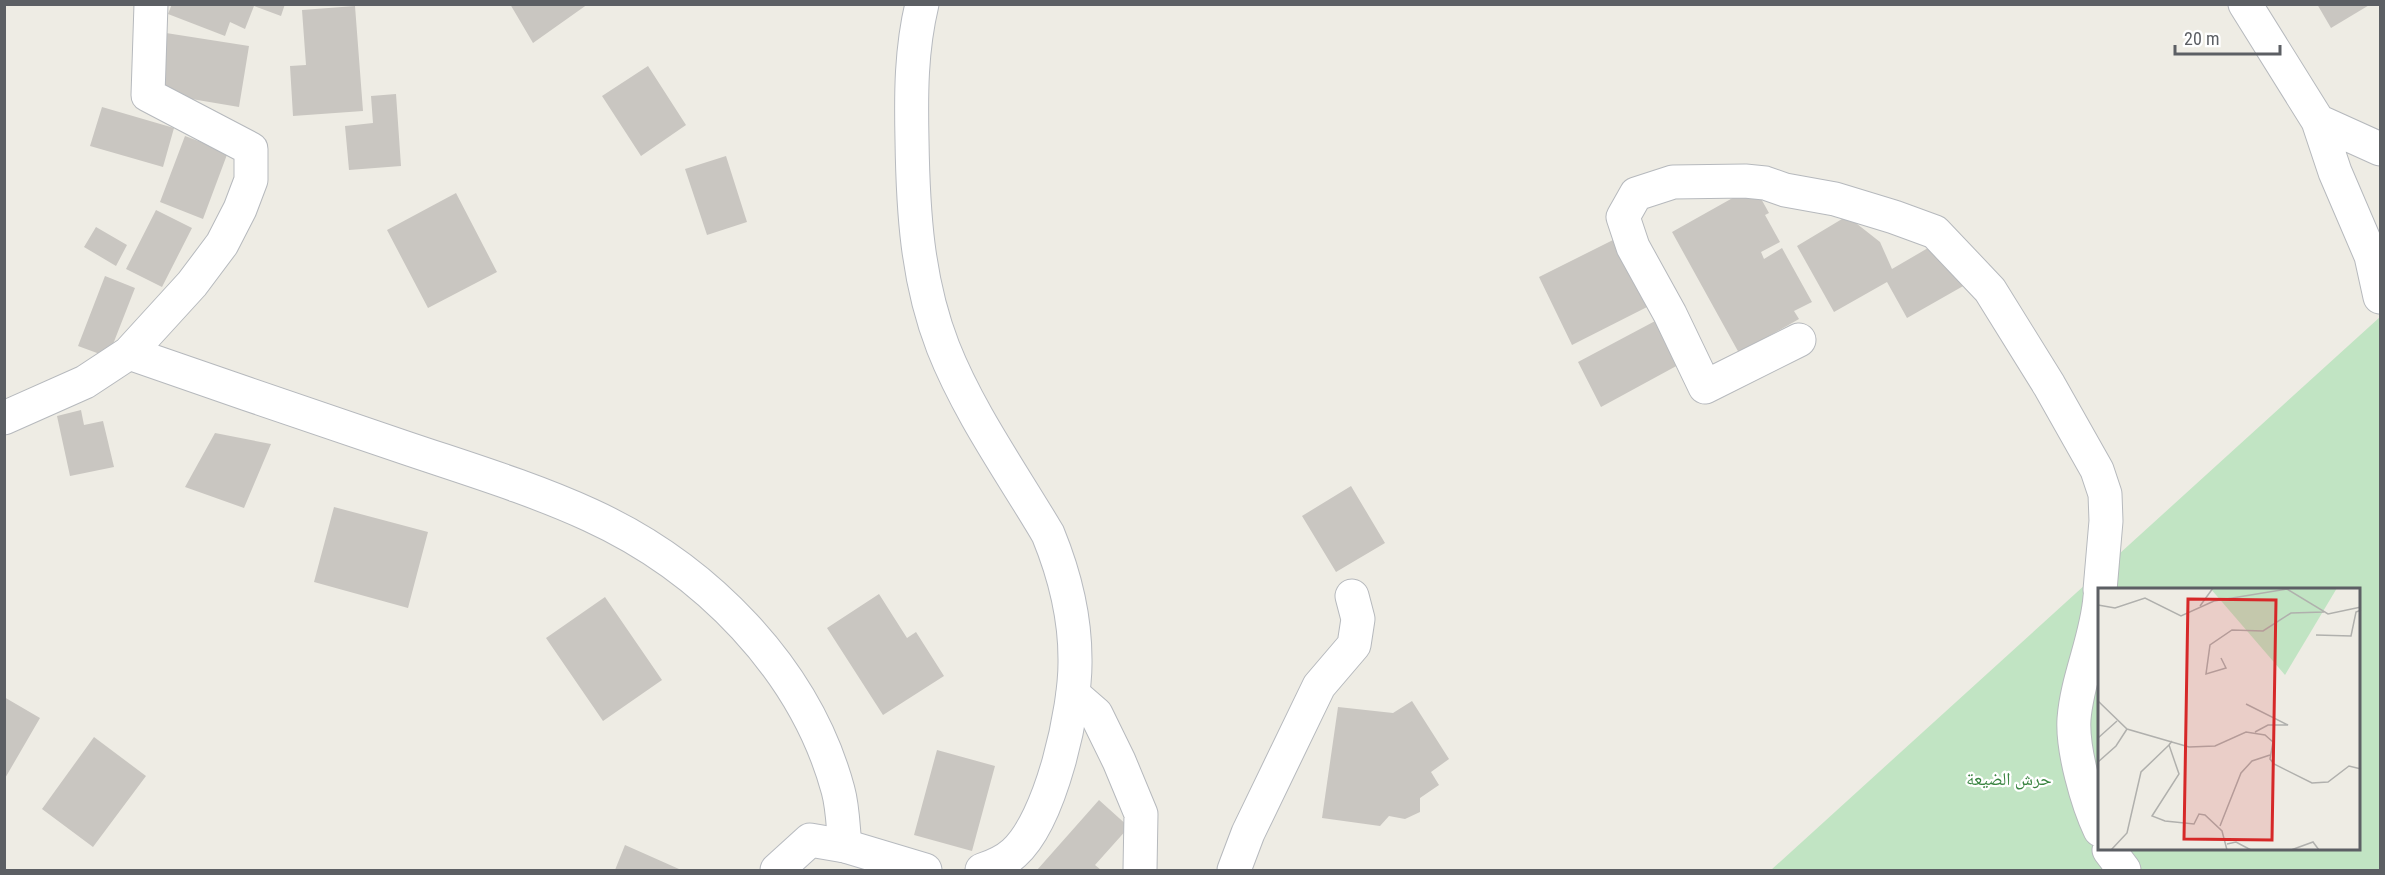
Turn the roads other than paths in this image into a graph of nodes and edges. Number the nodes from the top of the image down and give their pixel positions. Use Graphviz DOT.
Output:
graph roads {
  1 [pos="151,4"];
  2 [pos="922,4"];
  3 [pos="2245,4"];
  4 [pos="2318,121"];
  5 [pos="2380,148"];
  6 [pos="2380,297"];
  7 [pos="1799,340"];
  8 [pos="129,353"];
  9 [pos="4,418"];
  10 [pos="2100,588"];
  11 [pos="1352,596"];
  12 [pos="2098,606"];
  13 [pos="1073,694"];
  14 [pos="2098,825"];
  15 [pos="845,846"];
  16 [pos="2110,851"];
  17 [pos="777,870"];
  18 [pos="925,870"];
  19 [pos="982,870"];
  20 [pos="1140,870"];
  21 [pos="1234,870"];
  22 [pos="2124,870"];
  1 -- 8 [label="street"];
  2 -- 13 [label="street"];
  3 -- 4 [label="street"];
  4 -- 5 [label="street"];
  4 -- 6 [label="street"];
  7 -- 10 [label="street"];
  8 -- 9 [label="street"];
  8 -- 15 [label="street"];
  11 -- 21 [label="street"];
  12 -- 14 [label="street"];
  13 -- 19 [label="street"];
  13 -- 20 [label="street"];
  15 -- 17 [label="street"];
  15 -- 18 [label="street"];
  16 -- 22 [label="street"];
}
